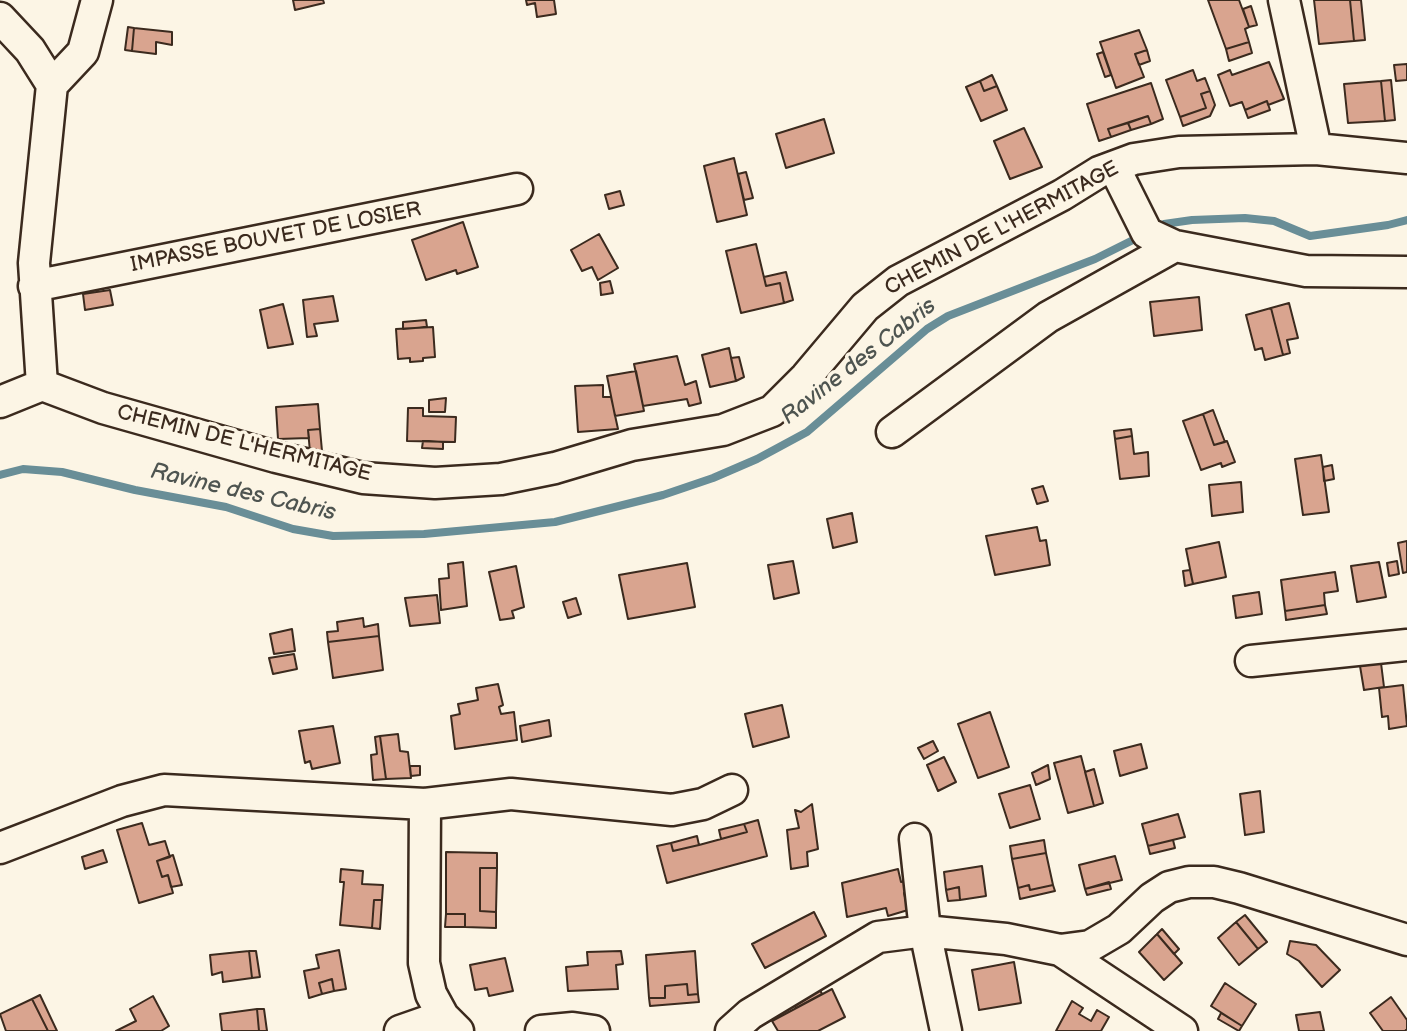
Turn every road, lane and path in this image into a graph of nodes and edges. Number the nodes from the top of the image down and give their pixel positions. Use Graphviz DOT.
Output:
graph roads {
  1 [pos="97,0"];
  2 [pos="1284,0"];
  3 [pos="0,18"];
  4 [pos="52,85"];
  5 [pos="1316,149"];
  6 [pos="1407,158"];
  7 [pos="1114,167"];
  8 [pos="517,189"];
  9 [pos="1175,246"];
  10 [pos="1407,272"];
  11 [pos="34,286"];
  12 [pos="42,385"];
  13 [pos="0,402"];
  14 [pos="892,432"];
  15 [pos="1407,645"];
  16 [pos="1251,661"];
  17 [pos="732,790"];
  18 [pos="425,804"];
  19 [pos="915,839"];
  20 [pos="0,848"];
  21 [pos="925,931"];
  22 [pos="1407,940"];
  23 [pos="1060,950"];
  24 [pos="450,1025"];
  25 [pos="400,1031"];
  26 [pos="541,1031"];
  27 [pos="594,1031"];
  28 [pos="731,1031"];
  29 [pos="946,1031"];
  30 [pos="1182,1031"];
  1 -- 4 [label="street"];
  2 -- 5 [label="street"];
  3 -- 4 [label="street"];
  4 -- 11 [label="street"];
  5 -- 6 [label="street, CHEMIN DE L'HERMITAGE"];
  5 -- 7 [label="street, CHEMIN DE L'HERMITAGE"];
  7 -- 9 [label="street"];
  7 -- 12 [label="street, CHEMIN DE L'HERMITAGE"];
  8 -- 11 [label="street, IMPASSE BOUVET DE LOSIER"];
  9 -- 10 [label="street"];
  9 -- 14 [label="street"];
  11 -- 12 [label="street"];
  12 -- 13 [label="street"];
  15 -- 16 [label="street"];
  17 -- 18 [label="street"];
  18 -- 20 [label="street"];
  18 -- 24 [label="street"];
  19 -- 21 [label="street"];
  21 -- 23 [label="street"];
  21 -- 28 [label="street"];
  21 -- 29 [label="street"];
  22 -- 23 [label="street"];
  23 -- 30 [label="street"];
  24 -- 25 [label="street"];
  26 -- 27 [label="street"];
}
